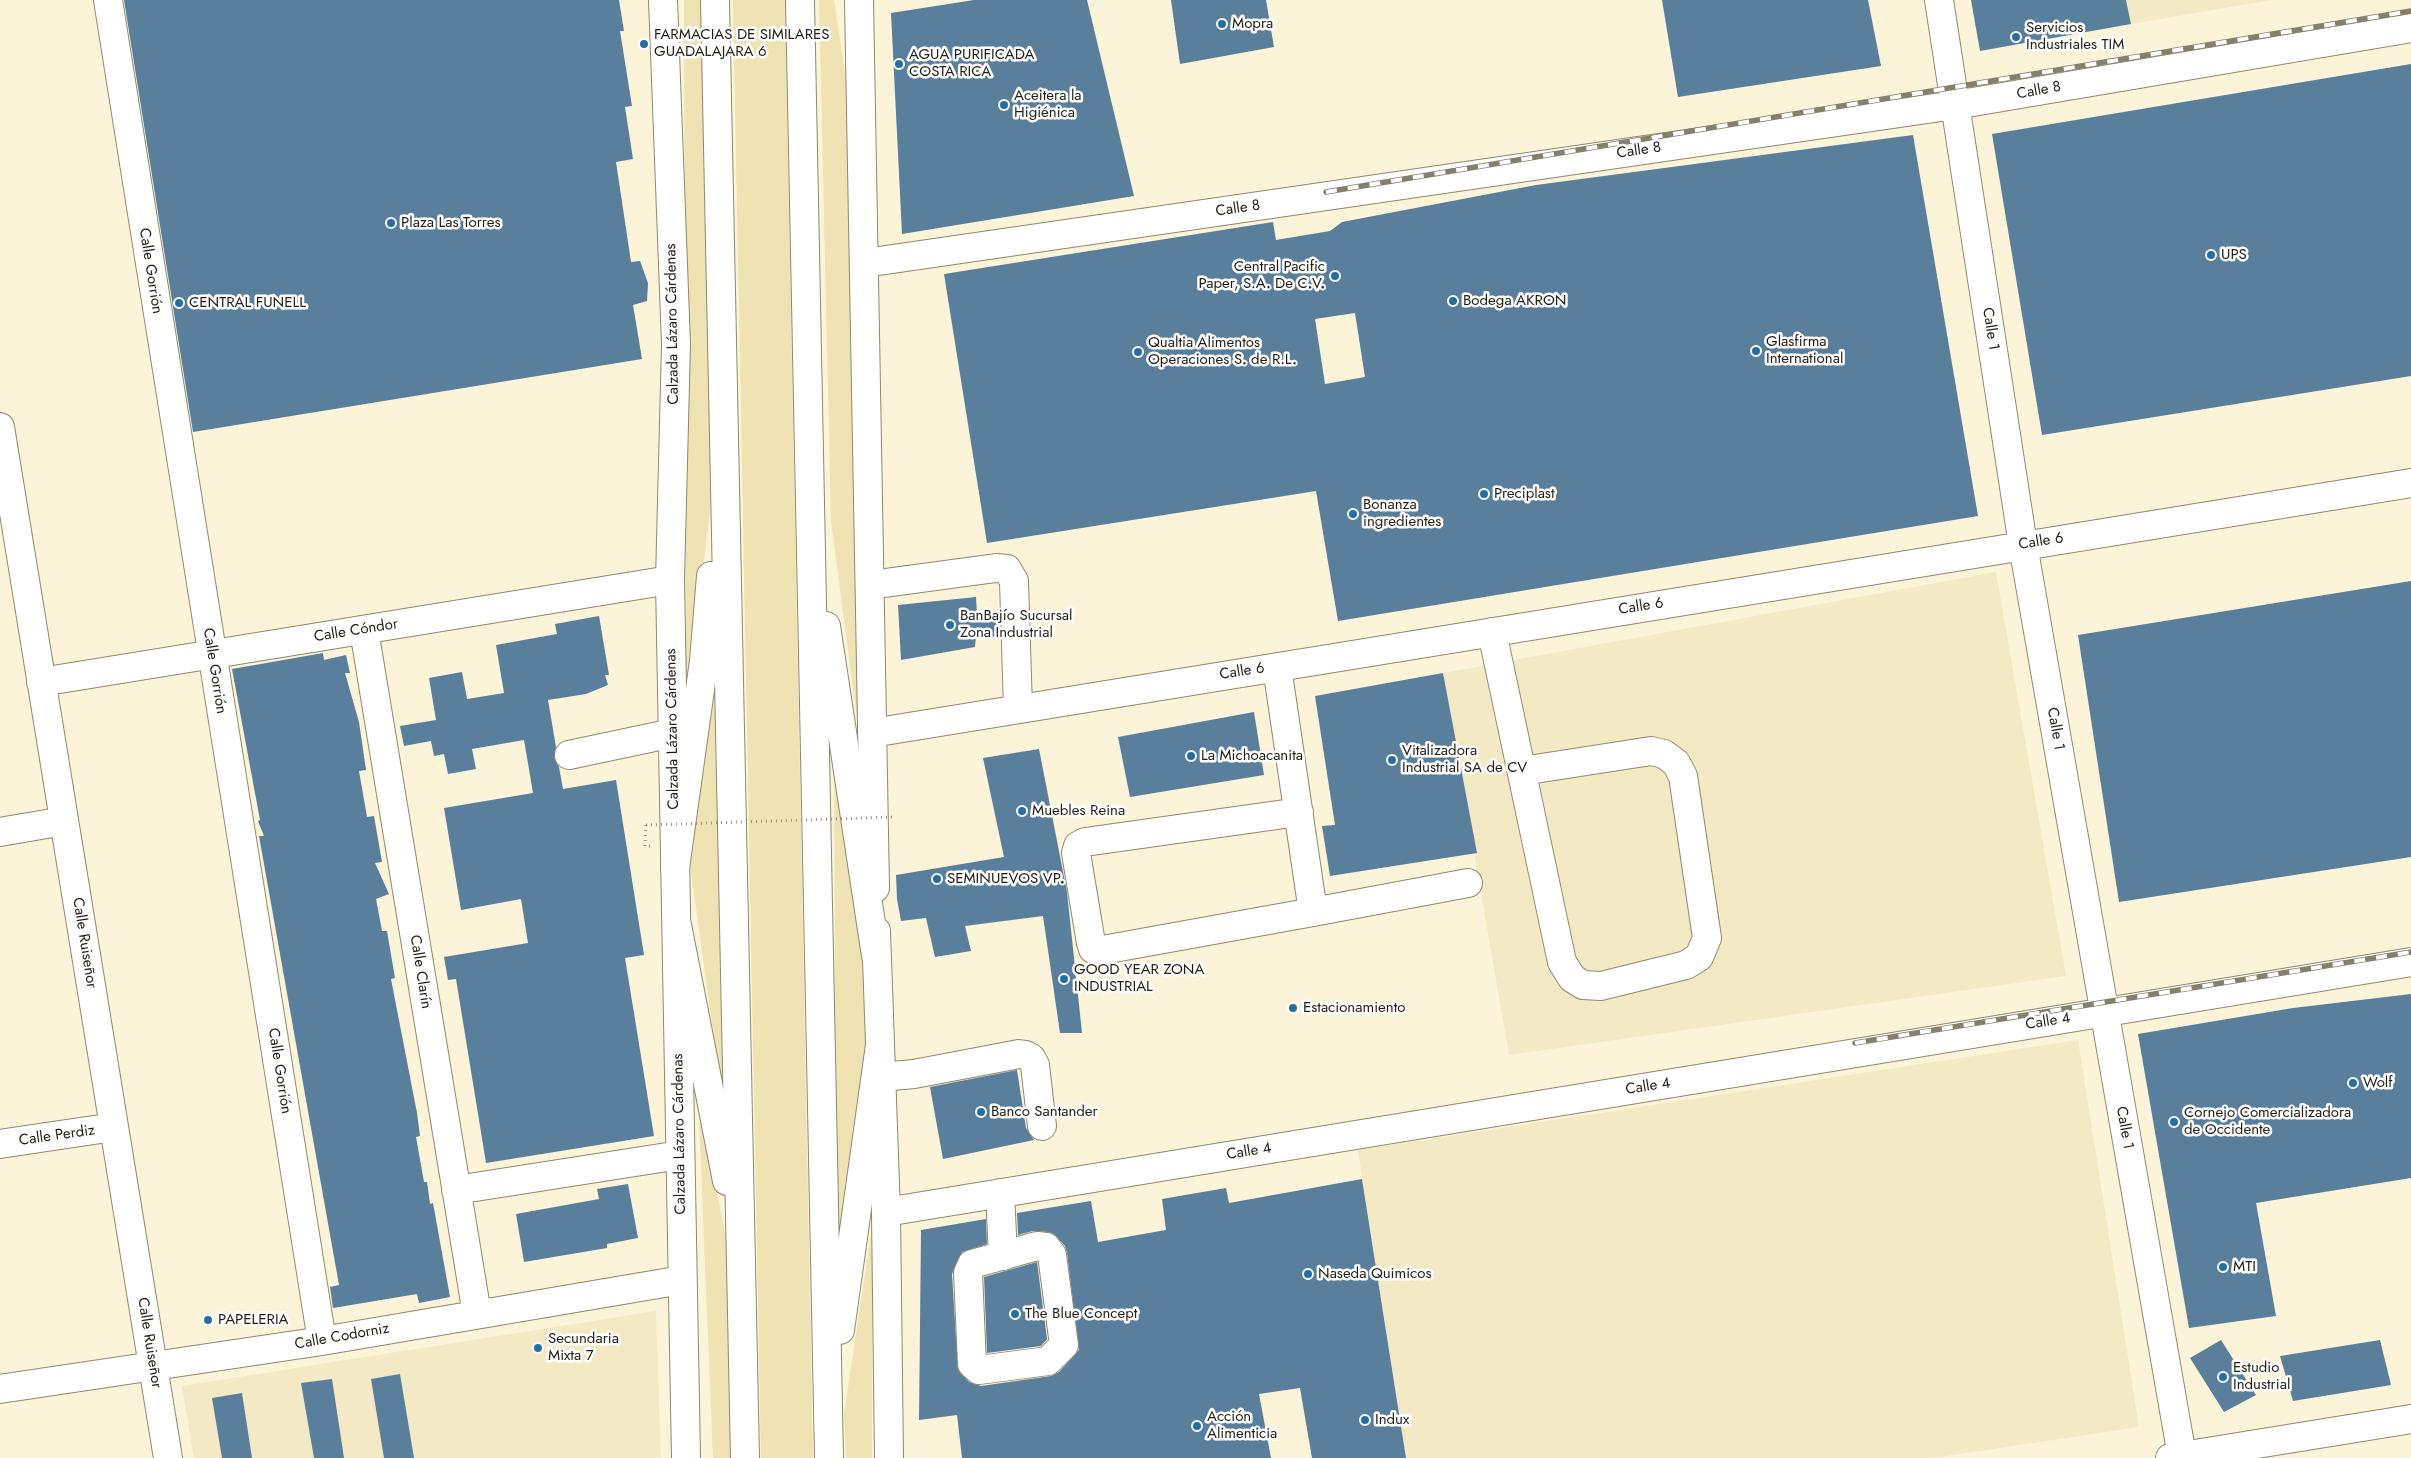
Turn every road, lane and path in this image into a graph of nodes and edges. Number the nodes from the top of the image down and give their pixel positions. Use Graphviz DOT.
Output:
graph roads {
  1 [pos="108,0"];
  2 [pos="663,0"];
  3 [pos="715,0"];
  4 [pos="800,0"];
  5 [pos="841,0"];
  6 [pos="859,0"];
  7 [pos="1939,0"];
  8 [pos="2411,28"];
  9 [pos="1955,105"];
  10 [pos="863,148"];
  11 [pos="865,263"];
  12 [pos="0,428"];
  13 [pos="724,442"];
  14 [pos="2411,483"];
  15 [pos="7,516"];
  16 [pos="810,526"];
  17 [pos="2023,545"];
  18 [pos="670,580"];
  19 [pos="870,586"];
  20 [pos="364,630"];
  21 [pos="1492,632"];
  22 [pos="211,654"];
  23 [pos="1277,667"];
  24 [pos="41,682"];
  25 [pos="1018,709"];
  26 [pos="673,733"];
  27 [pos="872,733"];
  28 [pos="569,755"];
  29 [pos="1522,771"];
  30 [pos="1299,812"];
  31 [pos="895,818"];
  32 [pos="64,821"];
  33 [pos="0,832"];
  34 [pos="645,846"];
  35 [pos="675,868"];
  36 [pos="1468,883"];
  37 [pos="1313,912"];
  38 [pos="677,925"];
  39 [pos="876,956"];
  40 [pos="2411,962"];
  41 [pos="2103,1013"];
  42 [pos="880,1046"];
  43 [pos="881,1077"];
  44 [pos="1042,1126"];
  45 [pos="114,1127"];
  46 [pos="0,1144"];
  47 [pos="680,1155"];
  48 [pos="456,1190"];
  49 [pos="1000,1193"];
  50 [pos="886,1212"];
  51 [pos="1003,1256"];
  52 [pos="742,1257"];
  53 [pos="682,1280"];
  54 [pos="477,1314"];
  55 [pos="322,1341"];
  56 [pos="152,1367"];
  57 [pos="0,1389"];
  58 [pos="828,1413"];
  59 [pos="2411,1419"];
  60 [pos="2176,1457"];
  61 [pos="168,1458"];
  62 [pos="686,1458"];
  63 [pos="745,1458"];
  64 [pos="829,1458"];
  65 [pos="889,1458"];
  1 -- 22 [label="main road, Calle Gorrión"];
  2 -- 18 [label="main road, Calzada Lázaro Cárdenas"];
  3 -- 13 [label="main road"];
  4 -- 16 [label="main road"];
  5 -- 10 [label="main road"];
  6 -- 10 [label="main road"];
  7 -- 9 [label="main road, Calle 1"];
  8 -- 9 [label="main road, Calle 8"];
  9 -- 11 [label="main road, Calle 8"];
  9 -- 17 [label="main road, Calle 1"];
  10 -- 11 [label="main road"];
  11 -- 19 [label="main road"];
  12 -- 15 [label="main road, Calle Ruiseñor"];
  13 -- 35 [label="main road"];
  13 -- 52 [label="main road"];
  14 -- 17 [label="main road, Calle 6"];
  15 -- 24 [label="main road, Calle Ruiseñor"];
  16 -- 39 [label="main road"];
  16 -- 58 [label="main road"];
  17 -- 21 [label="main road, Calle 6"];
  17 -- 41 [label="main road, Calle 1"];
  18 -- 20 [label="main road, Calle Cóndor"];
  18 -- 26 [label="main road, Calzada Lázaro Cárdenas"];
  19 -- 25 [label="main road"];
  19 -- 27 [label="main road"];
  20 -- 22 [label="main road, Calle Cóndor"];
  20 -- 48 [label="main road, Calle Clarín"];
  21 -- 23 [label="main road, Calle 6"];
  21 -- 29 [label="main road"];
  22 -- 24 [label="main road, Calle Cóndor"];
  22 -- 55 [label="main road, Calle Gorrión"];
  23 -- 25 [label="main road, Calle 6"];
  23 -- 30 [label="main road"];
  24 -- 32 [label="main road, Calle Ruiseñor"];
  25 -- 27 [label="main road, Calle 6"];
  26 -- 28 [label="main road"];
  26 -- 35 [label="main road, Calzada Lázaro Cárdenas"];
  27 -- 39 [label="main road"];
  29 -- 29 [label="main road"];
  30 -- 37 [label="main road"];
  30 -- 37 [label="main road"];
  31 -- 34 [label="path, bridge"];
  32 -- 33 [label="main road"];
  32 -- 45 [label="main road, Calle Ruiseñor"];
  35 -- 38 [label="main road, Calzada Lázaro Cárdenas"];
  36 -- 37 [label="main road"];
  38 -- 47 [label="main road, Calzada Lázaro Cárdenas"];
  38 -- 52 [label="main road"];
  39 -- 42 [label="main road"];
  40 -- 41 [label="main road, Calle 4"];
  41 -- 49 [label="main road, Calle 4"];
  41 -- 60 [label="main road, Calle 1"];
  42 -- 43 [label="main road"];
  42 -- 58 [label="main road"];
  43 -- 44 [label="main road"];
  43 -- 50 [label="main road"];
  45 -- 46 [label="main road, Calle Perdiz"];
  45 -- 56 [label="main road, Calle Ruiseñor"];
  47 -- 48 [label="main road"];
  47 -- 53 [label="main road, Calzada Lázaro Cárdenas"];
  48 -- 54 [label="main road, Calle Clarín"];
  49 -- 50 [label="main road, Calle 4"];
  49 -- 51 [label="main road"];
  50 -- 65 [label="main road"];
  51 -- 51 [label="main road"];
  52 -- 63 [label="main road"];
  53 -- 54 [label="main road, Calle Codorniz"];
  53 -- 62 [label="main road, Calzada Lázaro Cárdenas"];
  54 -- 55 [label="main road, Calle Codorniz"];
  55 -- 56 [label="main road, Calle Codorniz"];
  56 -- 57 [label="main road, Calle Codorniz"];
  56 -- 61 [label="main road, Calle Ruiseñor"];
  58 -- 64 [label="main road"];
  59 -- 60 [label="main road"];
}
